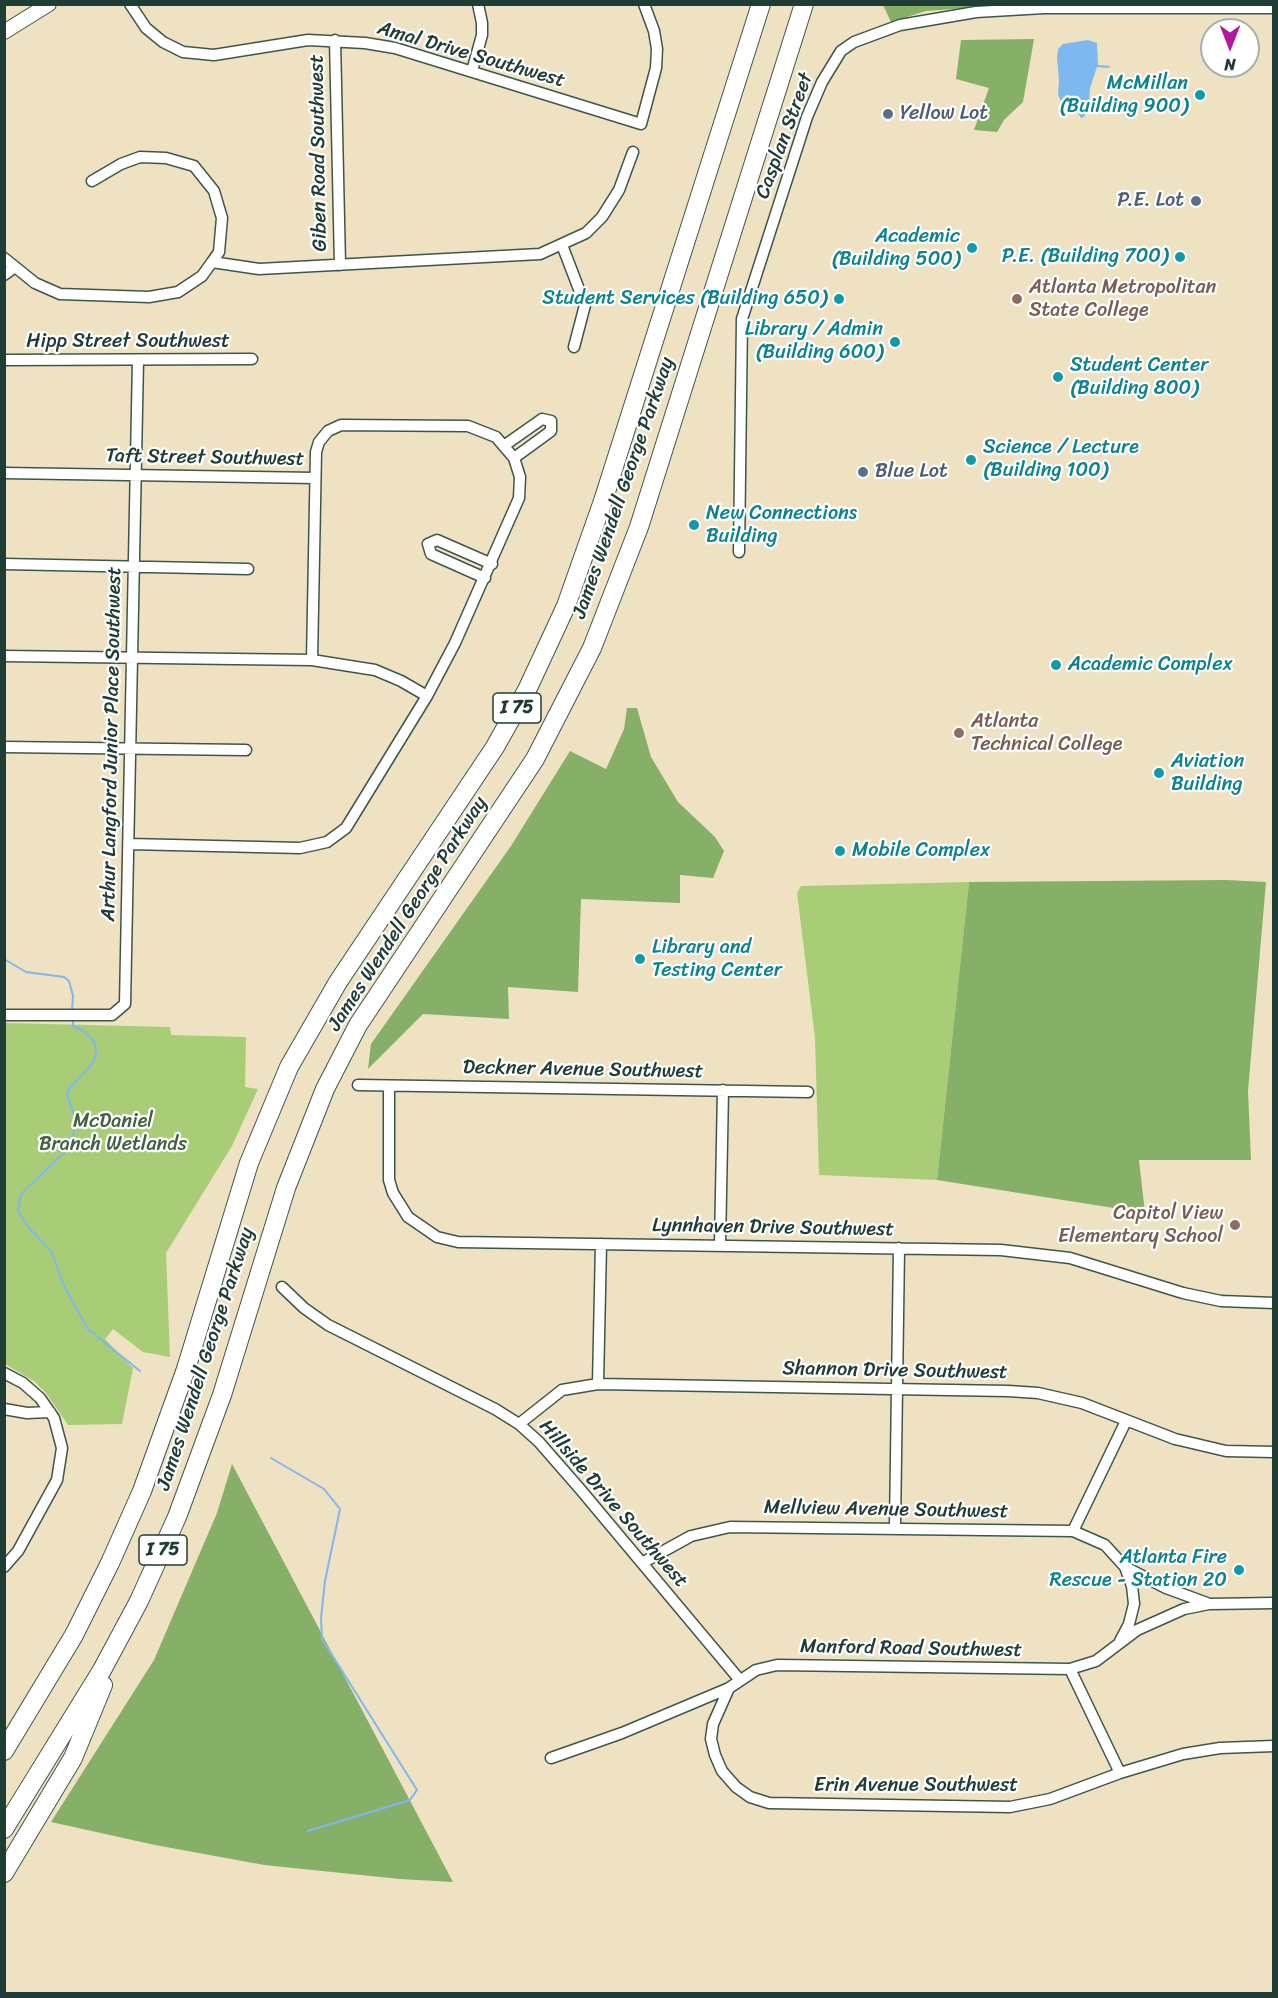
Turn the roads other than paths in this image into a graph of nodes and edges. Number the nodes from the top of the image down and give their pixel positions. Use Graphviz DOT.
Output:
graph roads {
  1 [pos="49,4"];
  2 [pos="130,4"];
  3 [pos="478,4"];
  4 [pos="644,4"];
  5 [pos="762,4"];
  6 [pos="804,4"];
  7 [pos="1154,6"];
  8 [pos="1274,8"];
  9 [pos="4,32"];
  10 [pos="335,40"];
  11 [pos="472,71"];
  12 [pos="633,152"];
  13 [pos="92,182"];
  14 [pos="562,245"];
  15 [pos="4,258"];
  16 [pos="212,262"];
  17 [pos="340,264"];
  18 [pos="15,267"];
  19 [pos="4,275"];
  20 [pos="574,347"];
  21 [pos="252,359"];
  22 [pos="4,360"];
  23 [pos="138,360"];
  24 [pos="506,446"];
  25 [pos="514,458"];
  26 [pos="4,473"];
  27 [pos="136,475"];
  28 [pos="315,478"];
  29 [pos="739,552"];
  30 [pos="4,564"];
  31 [pos="492,564"];
  32 [pos="134,567"];
  33 [pos="248,569"];
  34 [pos="485,578"];
  35 [pos="4,656"];
  36 [pos="132,659"];
  37 [pos="312,660"];
  38 [pos="427,696"];
  39 [pos="4,747"];
  40 [pos="130,750"];
  41 [pos="246,750"];
  42 [pos="129,844"];
  43 [pos="4,1015"];
  44 [pos="358,1085"];
  45 [pos="389,1086"];
  46 [pos="723,1090"];
  47 [pos="808,1092"];
  48 [pos="601,1244"];
  49 [pos="720,1245"];
  50 [pos="898,1248"];
  51 [pos="282,1287"];
  52 [pos="1274,1303"];
  53 [pos="4,1373"];
  54 [pos="598,1384"];
  55 [pos="897,1388"];
  56 [pos="4,1409"];
  57 [pos="50,1412"];
  58 [pos="1126,1421"];
  59 [pos="519,1424"];
  60 [pos="1274,1452"];
  61 [pos="895,1527"];
  62 [pos="1073,1531"];
  63 [pos="642,1563"];
  64 [pos="4,1566"];
  65 [pos="1125,1567"];
  66 [pos="1274,1603"];
  67 [pos="1209,1604"];
  68 [pos="126,1627"];
  69 [pos="1119,1644"];
  70 [pos="1070,1669"];
  71 [pos="740,1680"];
  72 [pos="729,1688"];
  73 [pos="7,1746"];
  74 [pos="1274,1746"];
  75 [pos="551,1758"];
  76 [pos="1120,1773"];
  77 [pos="4,1829"];
  78 [pos="4,1873"];
  1 -- 9 [label="main road"];
  2 -- 10 [label="street, Amal Drive Southwest"];
  3 -- 11 [label="street"];
  4 -- 11 [label="street, Amal Drive Southwest"];
  5 -- 73 [label="highway, James Wendell George Parkway / I 75"];
  6 -- 68 [label="highway, James Wendell George Parkway / I 75"];
  7 -- 8 [label="street, Casplan Street"];
  7 -- 29 [label="street, Casplan Street"];
  10 -- 11 [label="street, Amal Drive Southwest"];
  10 -- 17 [label="street, Giben Road Southwest"];
  12 -- 14 [label="street"];
  13 -- 16 [label="street"];
  14 -- 17 [label="street"];
  14 -- 20 [label="street"];
  15 -- 18 [label="street"];
  16 -- 17 [label="street"];
  16 -- 18 [label="street"];
  18 -- 19 [label="street"];
  21 -- 23 [label="street, Hipp Street Southwest"];
  22 -- 23 [label="street, Hipp Street Southwest"];
  23 -- 27 [label="street, Arthur Langford Junior Place Southwest"];
  24 -- 25 [label="street"];
  24 -- 25 [label="street"];
  24 -- 28 [label="street, Taft Street Southwest"];
  25 -- 31 [label="street"];
  26 -- 27 [label="street, Taft Street Southwest"];
  27 -- 28 [label="street, Taft Street Southwest"];
  27 -- 32 [label="street, Arthur Langford Junior Place Southwest"];
  28 -- 37 [label="street"];
  30 -- 32 [label="street"];
  31 -- 34 [label="street"];
  31 -- 34 [label="street"];
  32 -- 33 [label="street"];
  32 -- 36 [label="street, Arthur Langford Junior Place Southwest"];
  34 -- 38 [label="street"];
  35 -- 36 [label="street"];
  36 -- 37 [label="street"];
  36 -- 40 [label="street, Arthur Langford Junior Place Southwest"];
  37 -- 38 [label="street"];
  38 -- 42 [label="street"];
  39 -- 40 [label="street"];
  40 -- 41 [label="street"];
  40 -- 42 [label="street, Arthur Langford Junior Place Southwest"];
  42 -- 43 [label="street, Arthur Langford Junior Place Southwest"];
  44 -- 45 [label="street, Deckner Avenue Southwest"];
  45 -- 46 [label="street, Deckner Avenue Southwest"];
  45 -- 48 [label="street, Lynnhaven Drive Southwest"];
  46 -- 47 [label="street, Deckner Avenue Southwest"];
  46 -- 49 [label="street"];
  48 -- 49 [label="street, Lynnhaven Drive Southwest"];
  48 -- 54 [label="street"];
  49 -- 50 [label="street, Lynnhaven Drive Southwest"];
  50 -- 52 [label="street, Lynnhaven Drive Southwest"];
  50 -- 55 [label="street"];
  51 -- 59 [label="street, Hillside Drive Southwest"];
  53 -- 57 [label="street"];
  54 -- 55 [label="street, Shannon Drive Southwest"];
  54 -- 59 [label="street, Shannon Drive Southwest"];
  55 -- 58 [label="street, Shannon Drive Southwest"];
  55 -- 61 [label="street"];
  56 -- 57 [label="street"];
  57 -- 64 [label="street"];
  58 -- 60 [label="street, Shannon Drive Southwest"];
  58 -- 62 [label="street"];
  59 -- 63 [label="street, Hillside Drive Southwest"];
  61 -- 62 [label="street, Mellview Avenue Southwest"];
  61 -- 63 [label="street, Mellview Avenue Southwest"];
  62 -- 65 [label="street, Mellview Avenue Southwest"];
  63 -- 71 [label="street, Hillside Drive Southwest"];
  65 -- 67 [label="street, Mellview Avenue Southwest"];
  65 -- 69 [label="street, Mellview Avenue Southwest"];
  66 -- 67 [label="street, Manford Road Southwest"];
  67 -- 69 [label="street, Manford Road Southwest"];
  68 -- 77 [label="highway, James Wendell George Parkway / I 75"];
  68 -- 78 [label="highway"];
  69 -- 70 [label="street, Manford Road Southwest"];
  70 -- 71 [label="street, Manford Road Southwest"];
  70 -- 76 [label="street"];
  71 -- 72 [label="street, Manford Road Southwest"];
  72 -- 75 [label="street, Manford Road Southwest"];
  72 -- 76 [label="street, Erin Avenue Southwest"];
  74 -- 76 [label="street, Erin Avenue Southwest"];
}
